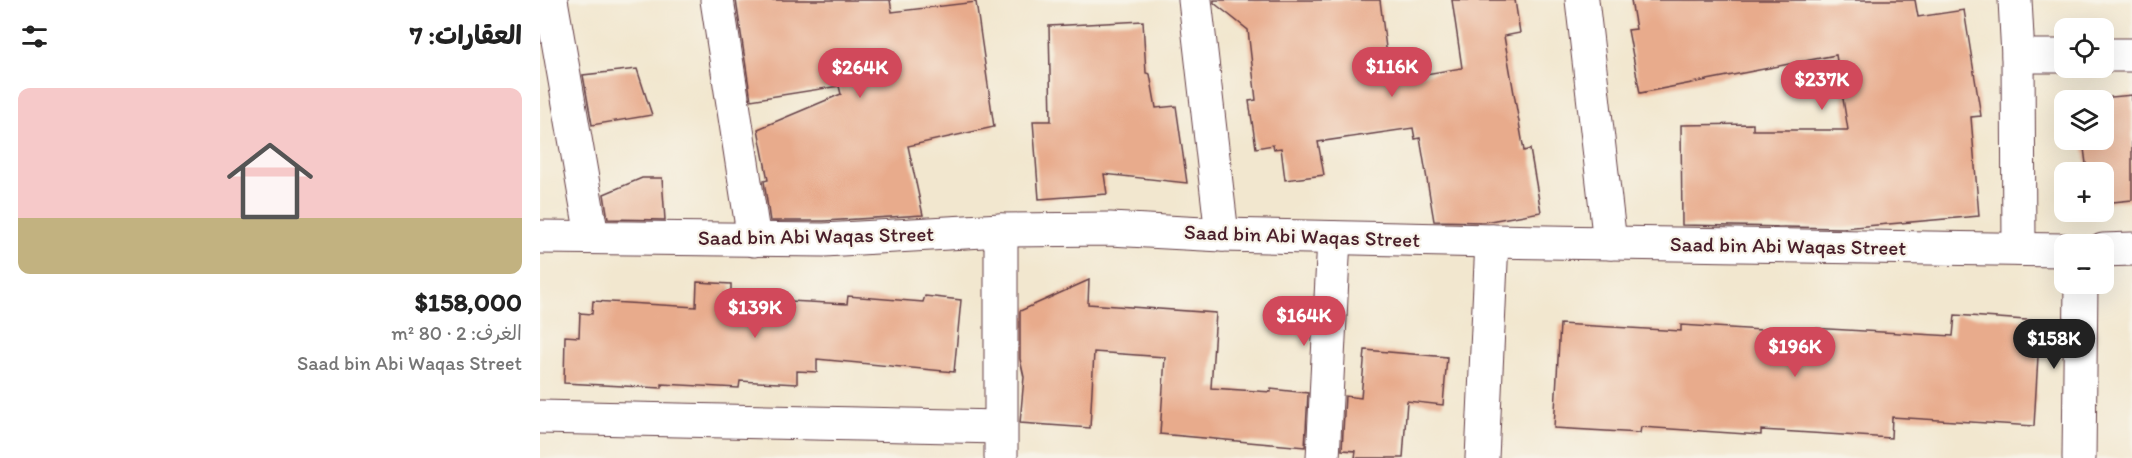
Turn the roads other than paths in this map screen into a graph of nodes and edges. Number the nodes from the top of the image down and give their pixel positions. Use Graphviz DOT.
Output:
graph roads {
  1 [pos="551,0"];
  2 [pos="717,0"];
  3 [pos="1196,0"];
  4 [pos="1582,0"];
  5 [pos="2015,0"];
  6 [pos="2114,55"];
  7 [pos="2132,55"];
  8 [pos="2018,56"];
  9 [pos="2054,56"];
  10 [pos="1001,230"];
  11 [pos="1222,235"];
  12 [pos="540,237"];
  13 [pos="592,237"];
  14 [pos="1334,238"];
  15 [pos="754,240"];
  16 [pos="1492,241"];
  17 [pos="1610,243"];
  18 [pos="2019,249"];
  19 [pos="2132,249"];
  20 [pos="2054,250"];
  21 [pos="2114,250"];
  22 [pos="2081,294"];
  23 [pos="540,417"];
  24 [pos="1001,442"];
  25 [pos="1323,458"];
  26 [pos="1482,458"];
  27 [pos="2079,458"];
  1 -- 13 [label="street"];
  2 -- 15 [label="street"];
  3 -- 11 [label="street"];
  4 -- 17 [label="street"];
  5 -- 8 [label="street"];
  6 -- 7 [label="street"];
  8 -- 9 [label="street"];
  8 -- 18 [label="street"];
  10 -- 11 [label="street, Saad bin Abi Waqas Street"];
  10 -- 15 [label="street, Saad bin Abi Waqas Street"];
  10 -- 24 [label="street"];
  11 -- 14 [label="street, Saad bin Abi Waqas Street"];
  12 -- 13 [label="street, Saad bin Abi Waqas Street"];
  13 -- 15 [label="street, Saad bin Abi Waqas Street"];
  14 -- 16 [label="street, Saad bin Abi Waqas Street"];
  14 -- 25 [label="street"];
  16 -- 17 [label="street, Saad bin Abi Waqas Street"];
  16 -- 26 [label="street"];
  17 -- 18 [label="street, Saad bin Abi Waqas Street"];
  18 -- 20 [label="street, Saad bin Abi Waqas Street"];
  19 -- 21 [label="street"];
  22 -- 27 [label="street"];
  23 -- 24 [label="street"];
}
